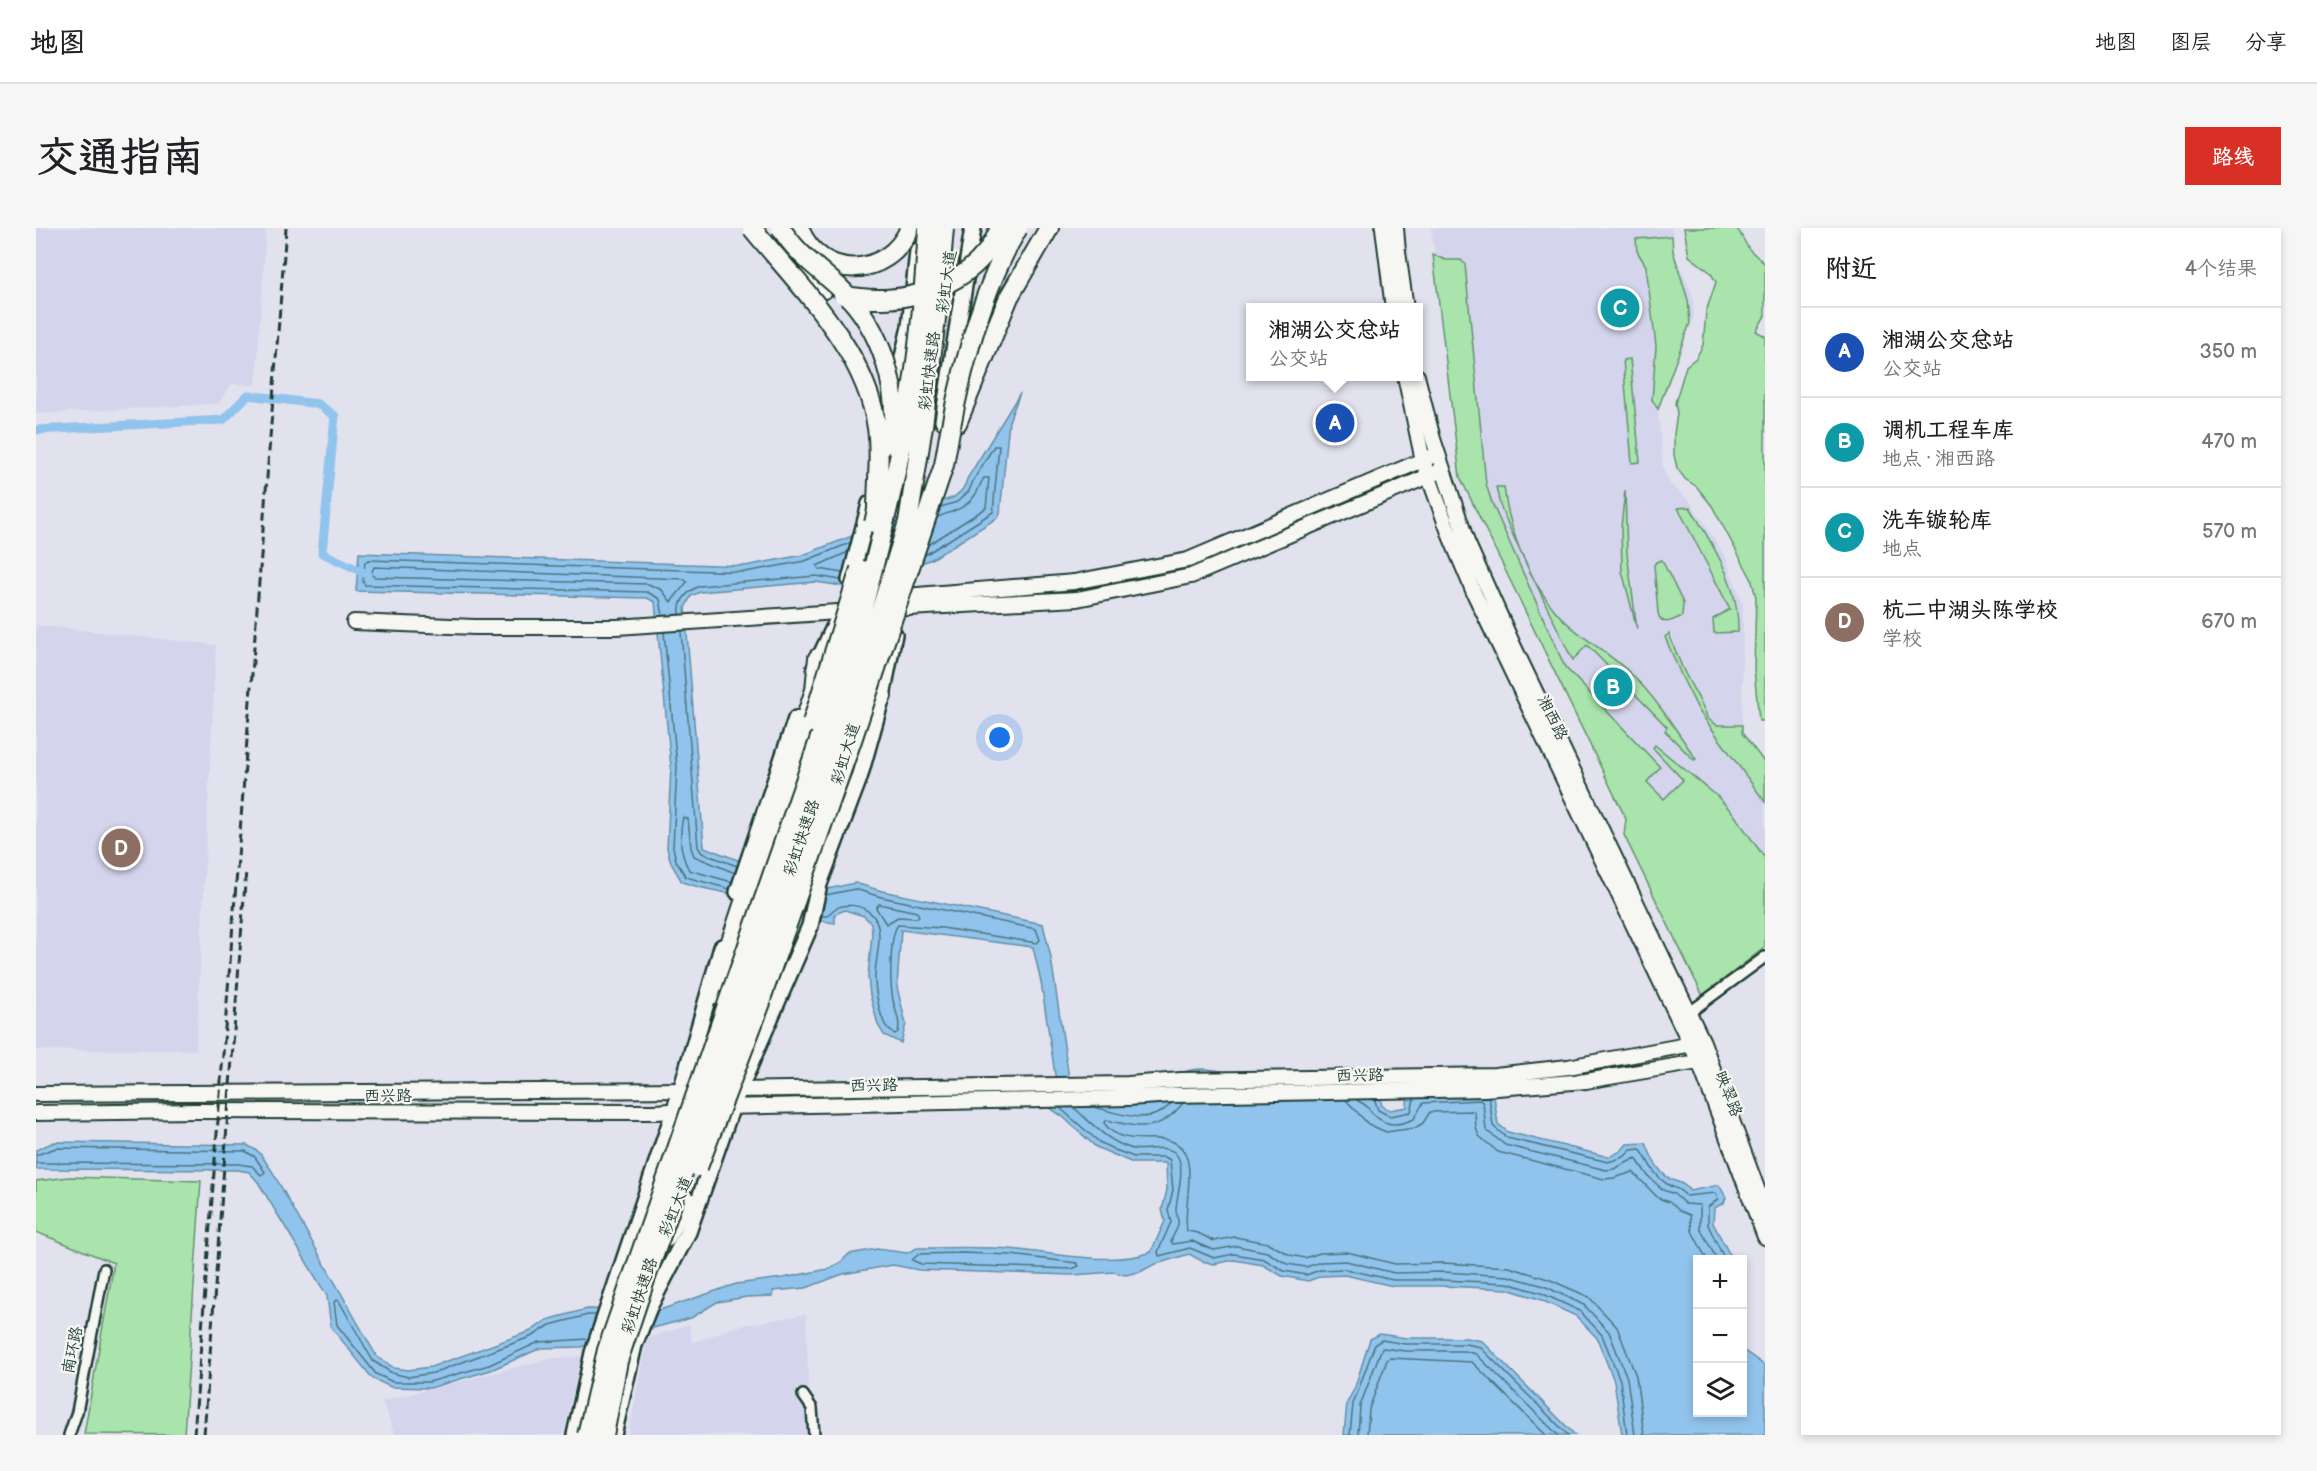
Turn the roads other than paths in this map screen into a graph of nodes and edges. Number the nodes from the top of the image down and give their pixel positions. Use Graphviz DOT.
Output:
graph roads {
  1 [pos="752,228"];
  2 [pos="781,228"];
  3 [pos="799,228"];
  4 [pos="910,228"];
  5 [pos="920,228"];
  6 [pos="928,228"];
  7 [pos="944,228"];
  8 [pos="973,228"];
  9 [pos="1000,228"];
  10 [pos="1018,228"];
  11 [pos="1049,228"];
  12 [pos="1383,228"];
  13 [pos="1396,228"];
  14 [pos="778,259"];
  15 [pos="1392,303"];
  16 [pos="1405,303"];
  17 [pos="1406,381"];
  18 [pos="1419,381"];
  19 [pos="1438,453"];
  20 [pos="1423,461"];
  21 [pos="944,465"];
  22 [pos="1443,470"];
  23 [pos="1428,476"];
  24 [pos="872,517"];
  25 [pos="844,602"];
  26 [pos="902,602"];
  27 [pos="354,621"];
  28 [pos="818,658"];
  29 [pos="882,696"];
  30 [pos="1765,957"];
  31 [pos="721,996"];
  32 [pos="757,1010"];
  33 [pos="1684,1016"];
  34 [pos="1697,1043"];
  35 [pos="1705,1061"];
  36 [pos="681,1090"];
  37 [pos="36,1094"];
  38 [pos="732,1106"];
  39 [pos="674,1111"];
  40 [pos="36,1113"];
  41 [pos="1765,1210"];
  42 [pos="1765,1238"];
  43 [pos="104,1269"];
  44 [pos="628,1290"];
  45 [pos="803,1395"];
  46 [pos="69,1435"];
  47 [pos="575,1435"];
  48 [pos="587,1435"];
  49 [pos="604,1435"];
  50 [pos="613,1435"];
  51 [pos="814,1435"];
  1 -- 14 [label="highway, bridge"];
  2 -- 24 [label="highway, bridge"];
  3 -- 4 [label="highway"];
  5 -- 24 [label="main road, 彩虹大道"];
  6 -- 44 [label="highway, 彩虹快速路, bridge"];
  7 -- 44 [label="highway, 彩虹快速路, bridge"];
  8 -- 26 [label="main road, 彩虹大道, bridge"];
  9 -- 14 [label="highway, bridge"];
  10 -- 21 [label="highway, bridge"];
  11 -- 21 [label="highway, bridge"];
  12 -- 15 [label="street"];
  13 -- 16 [label="street"];
  14 -- 24 [label="highway, bridge"];
  17 -- 20 [label="street, 湘西路"];
  18 -- 19 [label="street, 湘西路"];
  19 -- 20 [label="street"];
  19 -- 22 [label="street, 湘西路"];
  20 -- 23 [label="street, 湘西路"];
  20 -- 26 [label="street"];
  21 -- 32 [label="highway, bridge"];
  22 -- 23 [label="street"];
  22 -- 33 [label="street, 湘西路"];
  23 -- 26 [label="street"];
  23 -- 33 [label="street, 湘西路"];
  24 -- 25 [label="main road, 彩虹大道"];
  24 -- 31 [label="highway, bridge"];
  25 -- 26 [label="street"];
  25 -- 27 [label="street"];
  25 -- 28 [label="main road, 彩虹大道"];
  26 -- 29 [label="main road, 彩虹大道"];
  28 -- 31 [label="highway"];
  28 -- 36 [label="main road, 彩虹大道"];
  29 -- 32 [label="highway, bridge"];
  29 -- 38 [label="main road, 彩虹大道"];
  30 -- 33 [label="street"];
  31 -- 44 [label="highway, bridge"];
  32 -- 44 [label="highway, bridge"];
  33 -- 34 [label="street, 湘西路"];
  34 -- 35 [label="street, 映翠路"];
  34 -- 36 [label="street, 西兴路"];
  35 -- 38 [label="street, 西兴路"];
  35 -- 41 [label="street, 映翠路"];
  35 -- 42 [label="street, 映翠路"];
  36 -- 37 [label="street, 西兴路"];
  36 -- 39 [label="main road, 彩虹大道"];
  38 -- 39 [label="street, 西兴路"];
  38 -- 50 [label="main road, 彩虹大道"];
  39 -- 40 [label="street, 西兴路"];
  39 -- 44 [label="main road, 彩虹大道"];
  43 -- 46 [label="street, 南环路"];
  44 -- 47 [label="main road, 彩虹大道"];
  44 -- 48 [label="highway, 彩虹快速路, bridge"];
  44 -- 49 [label="highway, 彩虹快速路, bridge"];
  45 -- 51 [label="street"];
}
